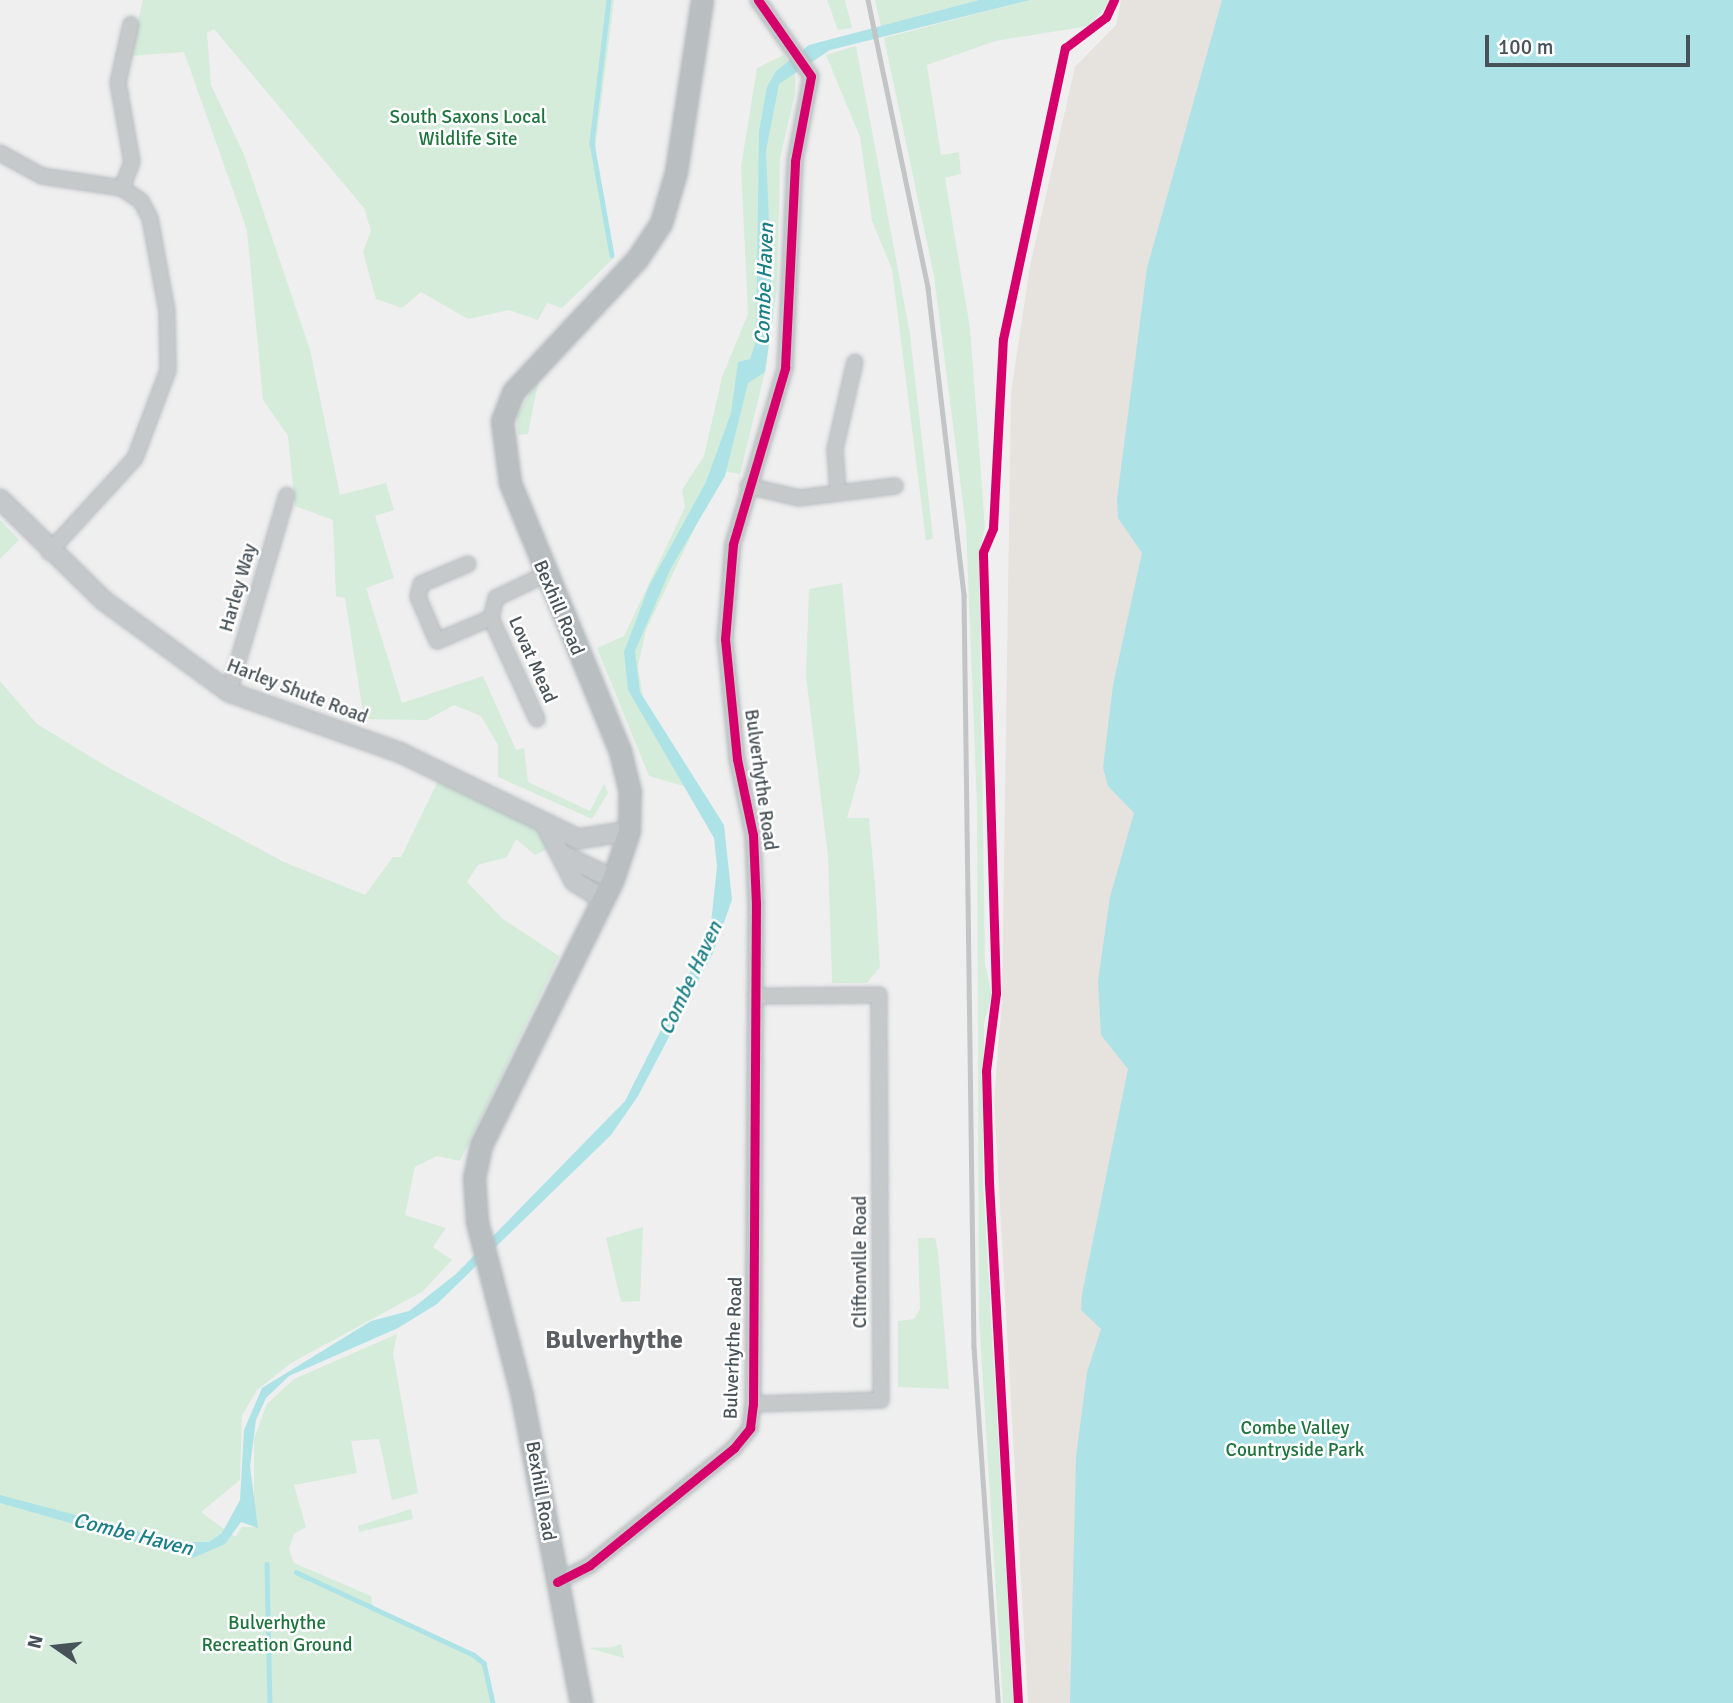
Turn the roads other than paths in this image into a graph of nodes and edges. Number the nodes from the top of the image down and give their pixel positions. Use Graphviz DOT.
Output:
graph roads {
  1 [pos="702,0"];
  2 [pos="758,0"];
  3 [pos="131,24"];
  4 [pos="0,153"];
  5 [pos="122,188"];
  6 [pos="855,362"];
  7 [pos="748,486"];
  8 [pos="895,486"];
  9 [pos="838,493"];
  10 [pos="287,495"];
  11 [pos="0,499"];
  12 [pos="49,552"];
  13 [pos="468,564"];
  14 [pos="544,575"];
  15 [pos="491,618"];
  16 [pos="229,692"];
  17 [pos="537,719"];
  18 [pos="545,824"];
  19 [pos="629,831"];
  20 [pos="563,855"];
  21 [pos="613,879"];
  22 [pos="605,900"];
  23 [pos="755,996"];
  24 [pos="753,1404"];
  25 [pos="557,1582"];
  26 [pos="582,1703"];
  1 -- 14 [label="highway, Bexhill Road"];
  2 -- 7 [label="street, Bulverhythe Road"];
  3 -- 5 [label="street"];
  4 -- 5 [label="street"];
  5 -- 12 [label="street"];
  6 -- 9 [label="street"];
  7 -- 9 [label="street"];
  7 -- 23 [label="street, Bulverhythe Road"];
  8 -- 9 [label="street"];
  10 -- 16 [label="street, Harley Way"];
  11 -- 12 [label="main road, Harley Shute Road"];
  12 -- 16 [label="main road, Harley Shute Road"];
  13 -- 15 [label="street, Lovat Mead"];
  14 -- 15 [label="street, Lovat Mead"];
  14 -- 19 [label="highway, Bexhill Road"];
  15 -- 17 [label="street, Lovat Mead"];
  16 -- 18 [label="main road, Harley Shute Road"];
  18 -- 19 [label="main road, Harley Shute Road"];
  18 -- 20 [label="main road"];
  19 -- 21 [label="highway, Bexhill Road"];
  20 -- 21 [label="main road"];
  20 -- 22 [label="main road"];
  21 -- 22 [label="highway, Bexhill Road"];
  22 -- 25 [label="highway, Bexhill Road"];
  23 -- 24 [label="street, Bulverhythe Road"];
  23 -- 24 [label="street, Cliftonville Road"];
  24 -- 25 [label="street, Bulverhythe Road"];
  25 -- 26 [label="highway, Bexhill Road"];
}
